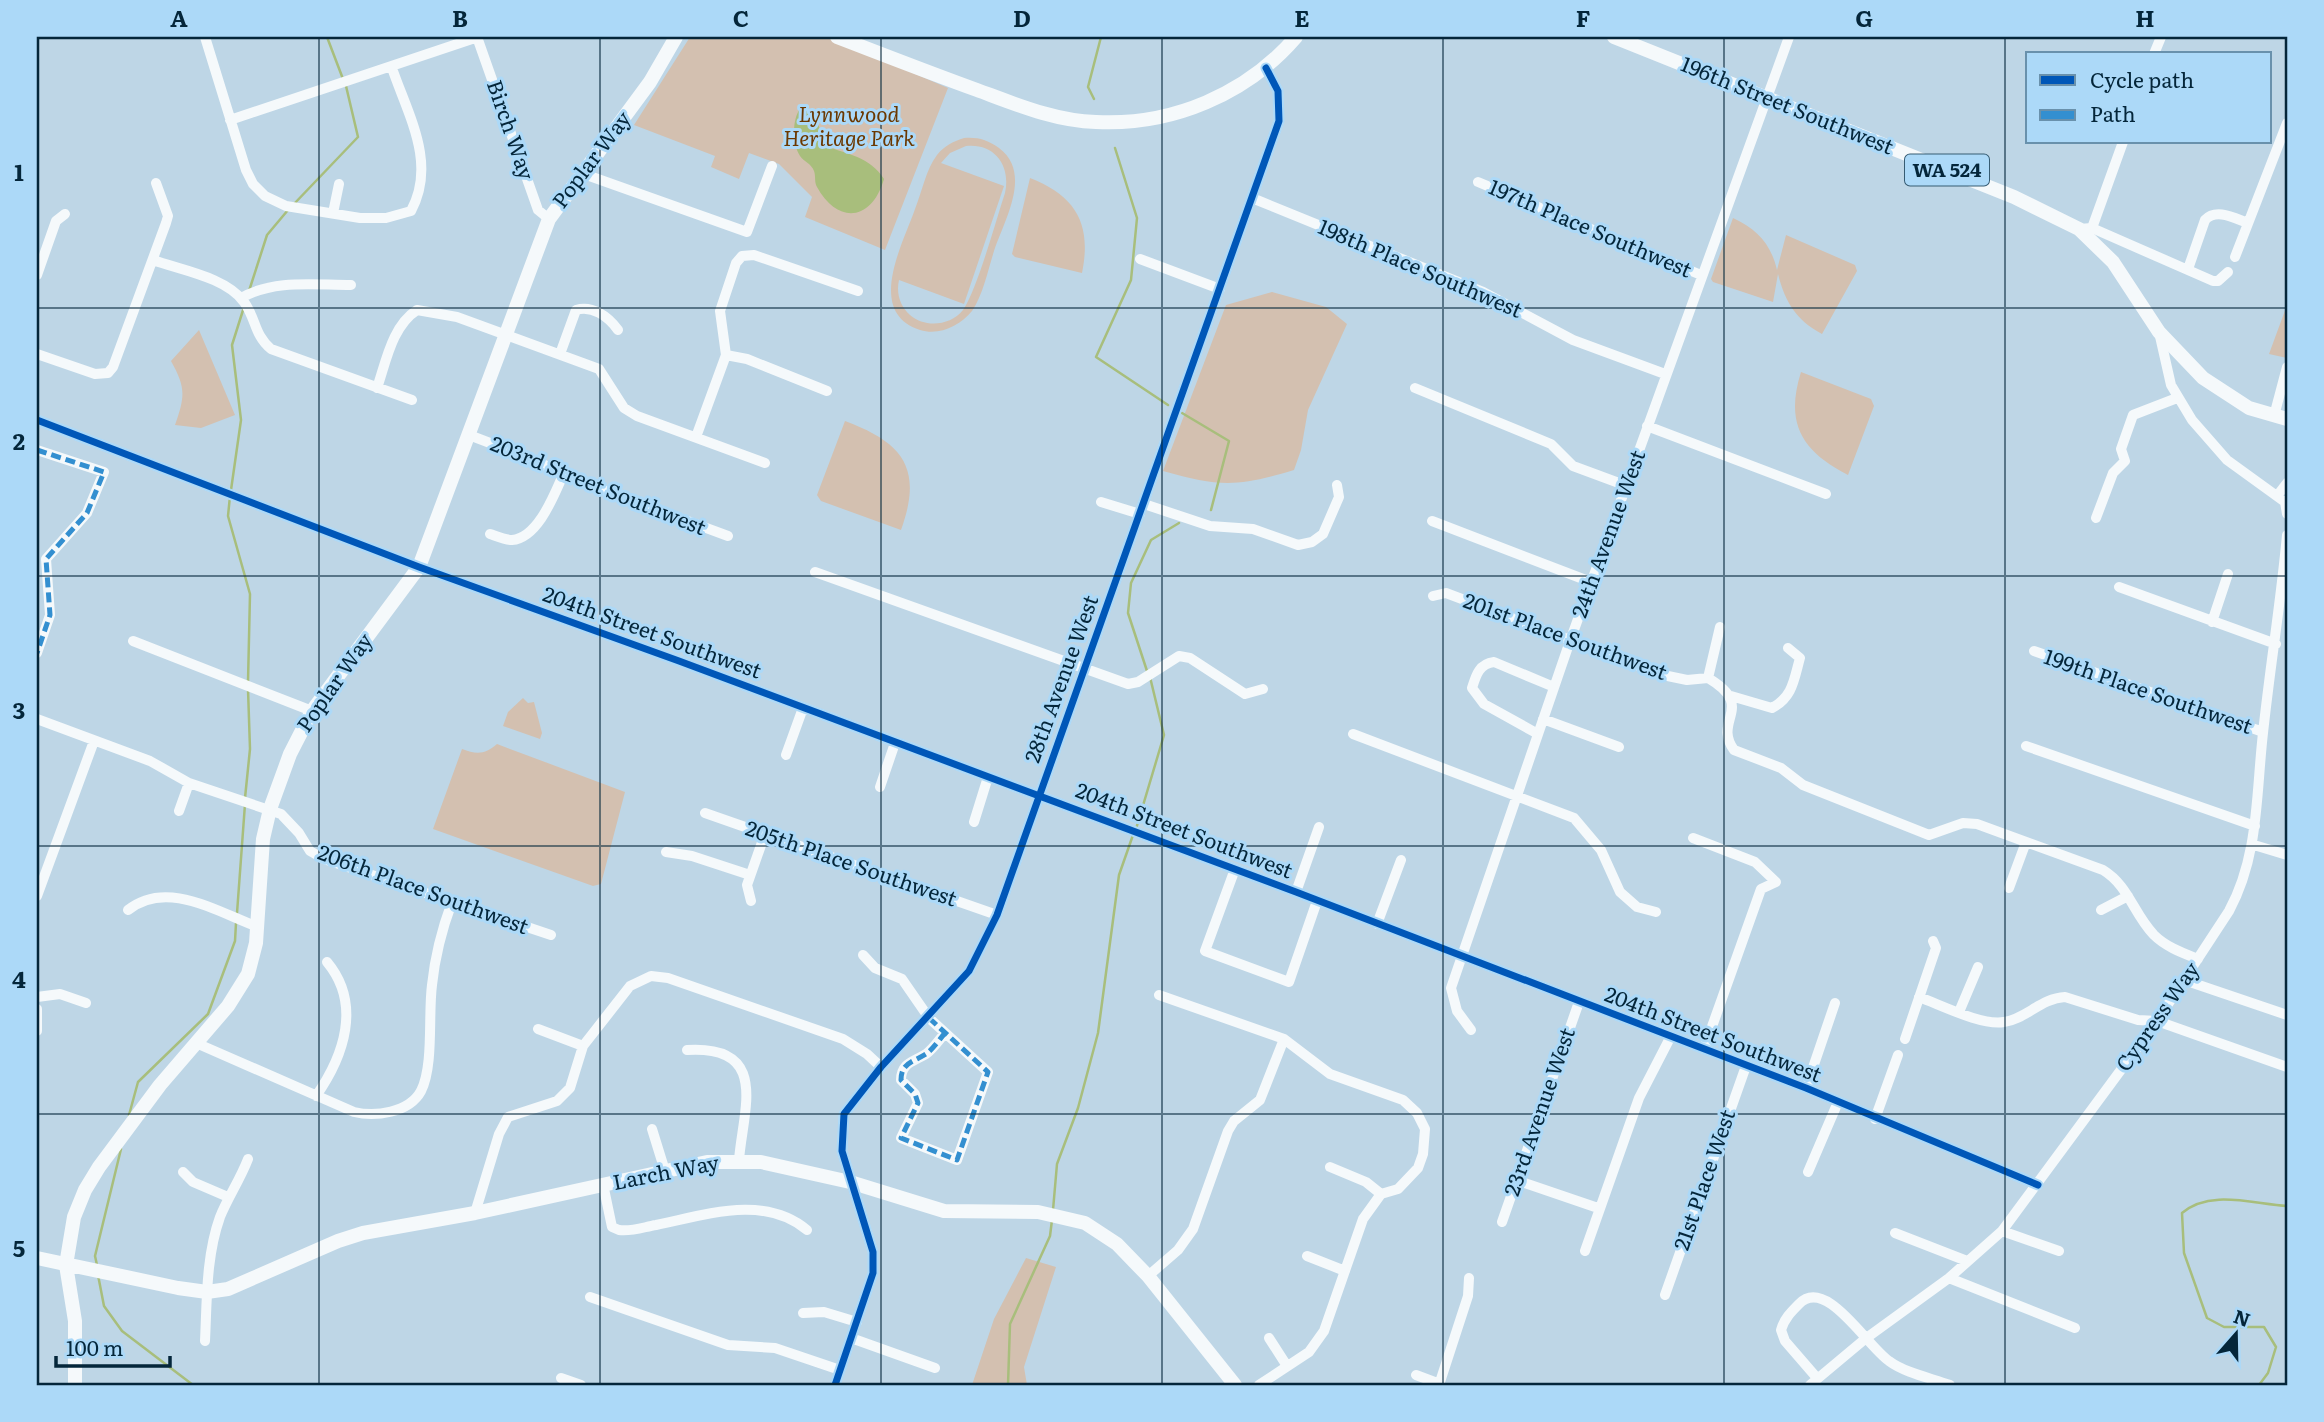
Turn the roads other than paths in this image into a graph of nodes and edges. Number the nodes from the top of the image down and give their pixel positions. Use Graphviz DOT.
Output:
graph roads {
  1 [pos="205,37"];
  2 [pos="478,37"];
  3 [pos="677,37"];
  4 [pos="837,37"];
  5 [pos="1296,37"];
  6 [pos="1614,37"];
  7 [pos="1789,37"];
  8 [pos="392,68"];
  9 [pos="1266,68"];
  10 [pos="1766,98"];
  11 [pos="230,120"];
  12 [pos="2287,123"];
  13 [pos="2122,144"];
  14 [pos="772,166"];
  15 [pos="581,173"];
  16 [pos="1478,182"];
  17 [pos="156,183"];
  18 [pos="338,184"];
  19 [pos="1252,198"];
  20 [pos="411,211"];
  21 [pos="332,213"];
  22 [pos="65,214"];
  23 [pos="549,219"];
  24 [pos="420,220"];
  25 [pos="2248,223"];
  26 [pos="2085,229"];
  27 [pos="2235,257"];
  28 [pos="1140,258"];
  29 [pos="153,260"];
  30 [pos="2188,269"];
  31 [pos="2228,272"];
  32 [pos="37,275"];
  33 [pos="1701,275"];
  34 [pos="351,285"];
  35 [pos="1220,289"];
  36 [pos="858,291"];
  37 [pos="241,298"];
  38 [pos="618,330"];
  39 [pos="2159,331"];
  40 [pos="507,334"];
  41 [pos="37,354"];
  42 [pos="560,354"];
  43 [pos="726,355"];
  44 [pos="2287,367"];
  45 [pos="1665,374"];
  46 [pos="377,388"];
  47 [pos="1415,388"];
  48 [pos="827,391"];
  49 [pos="2177,398"];
  50 [pos="412,400"];
  51 [pos="2281,418"];
  52 [pos="37,420"];
  53 [pos="1647,426"];
  54 [pos="469,435"];
  55 [pos="696,437"];
  56 [pos="37,450"];
  57 [pos="765,463"];
  58 [pos="563,475"];
  59 [pos="2287,483"];
  60 [pos="1337,485"];
  61 [pos="1627,486"];
  62 [pos="1826,494"];
  63 [pos="1101,502"];
  64 [pos="2283,504"];
  65 [pos="1142,509"];
  66 [pos="2096,518"];
  67 [pos="1432,521"];
  68 [pos="490,534"];
  69 [pos="2287,535"];
  70 [pos="728,536"];
  71 [pos="392,557"];
  72 [pos="419,567"];
  73 [pos="815,572"];
  74 [pos="2228,574"];
  75 [pos="1591,582"];
  76 [pos="2119,587"];
  77 [pos="37,588"];
  78 [pos="50,588"];
  79 [pos="400,593"];
  80 [pos="1433,596"];
  81 [pos="2284,607"];
  82 [pos="2212,622"];
  83 [pos="1720,627"];
  84 [pos="133,641"];
  85 [pos="1570,641"];
  86 [pos="2276,644"];
  87 [pos="1788,648"];
  88 [pos="2034,651"];
  89 [pos="37,653"];
  90 [pos="1083,670"];
  91 [pos="1708,678"];
  92 [pos="1554,687"];
  93 [pos="1263,689"];
  94 [pos="1731,696"];
  95 [pos="803,708"];
  96 [pos="312,711"];
  97 [pos="37,719"];
  98 [pos="1543,719"];
  99 [pos="2263,732"];
  100 [pos="1353,734"];
  101 [pos="1538,734"];
  102 [pos="94,741"];
  103 [pos="895,743"];
  104 [pos="2026,746"];
  105 [pos="1619,747"];
  106 [pos="786,755"];
  107 [pos="988,777"];
  108 [pos="189,783"];
  109 [pos="880,787"];
  110 [pos="1040,795"];
  111 [pos="1517,796"];
  112 [pos="270,809"];
  113 [pos="178,811"];
  114 [pos="705,813"];
  115 [pos="974,822"];
  116 [pos="2255,826"];
  117 [pos="1319,827"];
  118 [pos="765,834"];
  119 [pos="1693,838"];
  120 [pos="2026,842"];
  121 [pos="2254,845"];
  122 [pos="666,852"];
  123 [pos="2287,855"];
  124 [pos="1401,860"];
  125 [pos="1235,869"];
  126 [pos="750,875"];
  127 [pos="2009,888"];
  128 [pos="1296,892"];
  129 [pos="37,896"];
  130 [pos="2128,896"];
  131 [pos="751,901"];
  132 [pos="1318,901"];
  133 [pos="452,902"];
  134 [pos="128,910"];
  135 [pos="2101,910"];
  136 [pos="1656,912"];
  137 [pos="997,915"];
  138 [pos="1377,924"];
  139 [pos="258,928"];
  140 [pos="551,935"];
  141 [pos="1933,941"];
  142 [pos="863,955"];
  143 [pos="1462,957"];
  144 [pos="2198,959"];
  145 [pos="327,962"];
  146 [pos="1978,967"];
  147 [pos="2185,980"];
  148 [pos="1158,995"];
  149 [pos="37,997"];
  150 [pos="1919,997"];
  151 [pos="1579,1002"];
  152 [pos="86,1003"];
  153 [pos="1835,1003"];
  154 [pos="37,1009"];
  155 [pos="1959,1012"];
  156 [pos="2287,1015"];
  157 [pos="929,1018"];
  158 [pos="2157,1021"];
  159 [pos="538,1029"];
  160 [pos="1471,1030"];
  161 [pos="37,1031"];
  162 [pos="945,1033"];
  163 [pos="1671,1037"];
  164 [pos="1284,1039"];
  165 [pos="1905,1039"];
  166 [pos="196,1043"];
  167 [pos="583,1046"];
  168 [pos="1704,1049"];
  169 [pos="687,1050"];
  170 [pos="1898,1055"];
  171 [pos="1746,1066"];
  172 [pos="881,1067"];
  173 [pos="2287,1067"];
  174 [pos="1806,1088"];
  175 [pos="316,1096"];
  176 [pos="1838,1102"];
  177 [pos="1875,1119"];
  178 [pos="652,1129"];
  179 [pos="248,1159"];
  180 [pos="739,1160"];
  181 [pos="1330,1167"];
  182 [pos="665,1171"];
  183 [pos="183,1172"];
  184 [pos="1808,1172"];
  185 [pos="1516,1180"];
  186 [pos="850,1182"];
  187 [pos="603,1184"];
  188 [pos="2038,1185"];
  189 [pos="1381,1194"];
  190 [pos="229,1197"];
  191 [pos="1598,1208"];
  192 [pos="475,1213"];
  193 [pos="1502,1222"];
  194 [pos="807,1230"];
  195 [pos="2002,1231"];
  196 [pos="1895,1233"];
  197 [pos="1585,1251"];
  198 [pos="2059,1251"];
  199 [pos="1307,1256"];
  200 [pos="37,1258"];
  201 [pos="1967,1261"];
  202 [pos="66,1265"];
  203 [pos="1345,1271"];
  204 [pos="1148,1276"];
  205 [pos="1469,1278"];
  206 [pos="1949,1278"];
  207 [pos="207,1292"];
  208 [pos="1665,1296"];
  209 [pos="590,1297"];
  210 [pos="803,1313"];
  211 [pos="857,1322"];
  212 [pos="2075,1328"];
  213 [pos="851,1338"];
  214 [pos="1269,1338"];
  215 [pos="1864,1339"];
  216 [pos="205,1341"];
  217 [pos="1287,1366"];
  218 [pos="935,1368"];
  219 [pos="840,1370"];
  220 [pos="1416,1376"];
  221 [pos="561,1378"];
  222 [pos="1813,1381"];
  223 [pos="75,1385"];
  224 [pos="581,1385"];
  225 [pos="835,1385"];
  226 [pos="1235,1385"];
  227 [pos="1259,1385"];
  228 [pos="1440,1385"];
  229 [pos="1950,1385"];
  1 -- 11 [label="street"];
  2 -- 8 [label="street"];
  2 -- 23 [label="street, Birch Way"];
  3 -- 15 [label="main road, Poplar Way"];
  4 -- 9 [label="main road"];
  5 -- 9 [label="main road"];
  6 -- 10 [label="main road, 196th Street Southwest / WA 524"];
  7 -- 10 [label="street, 24th Avenue West"];
  8 -- 11 [label="street"];
  8 -- 20 [label="street"];
  9 -- 19 [label="street, 28th Avenue West"];
  10 -- 26 [label="main road, 196th Street Southwest / WA 524"];
  10 -- 33 [label="street, 24th Avenue West"];
  11 -- 21 [label="street"];
  12 -- 25 [label="street"];
  13 -- 26 [label="street"];
  14 -- 15 [label="street"];
  15 -- 23 [label="main road, Poplar Way"];
  16 -- 33 [label="street, 197th Place Southwest"];
  17 -- 29 [label="street"];
  18 -- 21 [label="street"];
  19 -- 35 [label="street, 28th Avenue West"];
  19 -- 45 [label="street, 198th Place Southwest"];
  20 -- 21 [label="street"];
  20 -- 24 [label="street"];
  22 -- 32 [label="street"];
  23 -- 40 [label="main road, Poplar Way"];
  25 -- 27 [label="street"];
  25 -- 30 [label="street"];
  26 -- 30 [label="street"];
  26 -- 39 [label="main road, 196th Street Southwest / WA 524"];
  28 -- 35 [label="street"];
  29 -- 37 [label="street"];
  29 -- 41 [label="street"];
  30 -- 31 [label="street"];
  33 -- 45 [label="street, 24th Avenue West"];
  34 -- 37 [label="street"];
  35 -- 65 [label="street, 28th Avenue West"];
  36 -- 43 [label="street"];
  37 -- 46 [label="street"];
  38 -- 42 [label="street"];
  39 -- 49 [label="street"];
  39 -- 51 [label="main road, 196th Street Southwest / WA 524"];
  40 -- 42 [label="street"];
  40 -- 46 [label="street"];
  40 -- 54 [label="main road, Poplar Way"];
  42 -- 55 [label="street"];
  43 -- 48 [label="street"];
  43 -- 55 [label="street"];
  44 -- 51 [label="street"];
  45 -- 53 [label="street, 24th Avenue West"];
  46 -- 50 [label="street"];
  47 -- 61 [label="street"];
  49 -- 64 [label="street"];
  49 -- 66 [label="street"];
  52 -- 71 [label="street, 204th Street Southwest"];
  53 -- 61 [label="street, 24th Avenue West"];
  53 -- 62 [label="street"];
  54 -- 58 [label="street, 203rd Street Southwest"];
  54 -- 72 [label="main road, Poplar Way"];
  55 -- 57 [label="street"];
  56 -- 78 [label="street"];
  58 -- 68 [label="street"];
  58 -- 70 [label="street, 203rd Street Southwest"];
  59 -- 64 [label="street"];
  60 -- 65 [label="street"];
  61 -- 75 [label="street, 24th Avenue West"];
  63 -- 65 [label="street"];
  65 -- 90 [label="street, 28th Avenue West"];
  67 -- 75 [label="street"];
  69 -- 81 [label="street, Cypress Way"];
  71 -- 72 [label="street, 204th Street Southwest"];
  71 -- 79 [label="street"];
  72 -- 79 [label="main road, Poplar Way"];
  72 -- 95 [label="street, 204th Street Southwest"];
  73 -- 90 [label="street"];
  74 -- 82 [label="street"];
  75 -- 85 [label="street, 24th Avenue West"];
  76 -- 82 [label="street"];
  77 -- 78 [label="street"];
  78 -- 89 [label="street"];
  79 -- 96 [label="main road, Poplar Way"];
  80 -- 85 [label="street, 201st Place Southwest"];
  81 -- 86 [label="street, Cypress Way"];
  82 -- 86 [label="street"];
  83 -- 91 [label="street"];
  84 -- 96 [label="street"];
  85 -- 91 [label="street, 201st Place Southwest"];
  85 -- 92 [label="street, 24th Avenue West"];
  86 -- 99 [label="street, Cypress Way"];
  87 -- 94 [label="street"];
  88 -- 99 [label="street, 199th Place Southwest"];
  90 -- 93 [label="street"];
  90 -- 110 [label="street, 28th Avenue West"];
  91 -- 94 [label="street"];
  92 -- 98 [label="street, 24th Avenue West"];
  92 -- 101 [label="street"];
  94 -- 120 [label="street"];
  95 -- 103 [label="street, 204th Street Southwest"];
  95 -- 106 [label="street"];
  96 -- 112 [label="main road, Poplar Way"];
  97 -- 102 [label="street, 206th Place Southwest"];
  98 -- 101 [label="street, 24th Avenue West"];
  98 -- 105 [label="street"];
  99 -- 116 [label="street, Cypress Way"];
  100 -- 111 [label="street"];
  101 -- 111 [label="street, 24th Avenue West"];
  102 -- 108 [label="street, 206th Place Southwest"];
  102 -- 129 [label="street"];
  103 -- 107 [label="street, 204th Street Southwest"];
  103 -- 109 [label="street"];
  104 -- 116 [label="street"];
  107 -- 110 [label="street, 204th Street Southwest"];
  107 -- 115 [label="street"];
  108 -- 112 [label="street, 206th Place Southwest"];
  108 -- 113 [label="street"];
  110 -- 125 [label="street, 204th Street Southwest"];
  110 -- 137 [label="street, 28th Avenue West"];
  111 -- 136 [label="street"];
  111 -- 143 [label="street, 24th Avenue West"];
  112 -- 133 [label="street, 206th Place Southwest"];
  112 -- 139 [label="main road, Poplar Way"];
  114 -- 118 [label="street, 205th Place Southwest"];
  116 -- 121 [label="street, Cypress Way"];
  117 -- 128 [label="street"];
  118 -- 126 [label="street"];
  118 -- 137 [label="street, 205th Place Southwest"];
  119 -- 168 [label="street"];
  120 -- 127 [label="street"];
  120 -- 130 [label="street"];
  121 -- 123 [label="street"];
  121 -- 144 [label="street, Cypress Way"];
  122 -- 126 [label="street"];
  124 -- 138 [label="street"];
  125 -- 128 [label="street, 204th Street Southwest"];
  125 -- 132 [label="street"];
  126 -- 131 [label="street"];
  128 -- 132 [label="street, 204th Street Southwest"];
  130 -- 135 [label="street"];
  130 -- 144 [label="street"];
  132 -- 138 [label="street, 204th Street Southwest"];
  133 -- 140 [label="street, 206th Place Southwest"];
  133 -- 175 [label="street"];
  134 -- 139 [label="street"];
  137 -- 157 [label="street, 28th Avenue West"];
  138 -- 143 [label="street, 204th Street Southwest"];
  139 -- 166 [label="main road, Poplar Way"];
  141 -- 150 [label="street"];
  142 -- 157 [label="street"];
  143 -- 151 [label="street, 204th Street Southwest"];
  143 -- 160 [label="street, 24th Avenue West"];
  144 -- 147 [label="street, Cypress Way"];
  145 -- 175 [label="street"];
  146 -- 155 [label="street"];
  147 -- 156 [label="street"];
  147 -- 158 [label="street, Cypress Way"];
  148 -- 164 [label="street"];
  149 -- 152 [label="street"];
  150 -- 155 [label="street"];
  150 -- 165 [label="street"];
  151 -- 163 [label="street, 204th Street Southwest"];
  151 -- 185 [label="street, 23rd Avenue West"];
  153 -- 174 [label="street"];
  154 -- 161 [label="street"];
  155 -- 158 [label="street"];
  157 -- 162 [label="street"];
  157 -- 172 [label="street, 28th Avenue West"];
  158 -- 173 [label="street"];
  158 -- 188 [label="street, Cypress Way"];
  159 -- 167 [label="street"];
  162 -- 162 [label="street"];
  163 -- 168 [label="street, 204th Street Southwest"];
  163 -- 191 [label="street"];
  164 -- 189 [label="street"];
  164 -- 204 [label="street"];
  166 -- 175 [label="street"];
  166 -- 202 [label="main road, Poplar Way"];
  167 -- 172 [label="street"];
  167 -- 192 [label="street"];
  168 -- 171 [label="street, 204th Street Southwest"];
  169 -- 180 [label="street"];
  170 -- 177 [label="street"];
  171 -- 174 [label="street, 204th Street Southwest"];
  171 -- 208 [label="street, 21st Place West"];
  172 -- 186 [label="street, 28th Avenue West"];
  174 -- 176 [label="street, 204th Street Southwest"];
  176 -- 177 [label="street, 204th Street Southwest"];
  176 -- 184 [label="street"];
  177 -- 188 [label="street, 204th Street Southwest"];
  178 -- 182 [label="street"];
  179 -- 190 [label="street"];
  180 -- 182 [label="main road, Larch Way"];
  180 -- 186 [label="main road, Larch Way"];
  181 -- 189 [label="street"];
  182 -- 187 [label="main road, Larch Way"];
  183 -- 190 [label="street"];
  185 -- 191 [label="street"];
  185 -- 193 [label="street, 23rd Avenue West"];
  186 -- 204 [label="main road, Larch Way"];
  186 -- 211 [label="street, 28th Avenue West"];
  187 -- 192 [label="main road, Larch Way"];
  187 -- 194 [label="street"];
  188 -- 195 [label="street, Cypress Way"];
  189 -- 203 [label="street"];
  190 -- 207 [label="street"];
  191 -- 197 [label="street"];
  192 -- 207 [label="main road, Larch Way"];
  195 -- 198 [label="street"];
  195 -- 201 [label="street, Cypress Way"];
  196 -- 201 [label="street"];
  199 -- 203 [label="street"];
  200 -- 202 [label="main road, Larch Way"];
  201 -- 206 [label="street, Cypress Way"];
  202 -- 207 [label="main road, Larch Way"];
  202 -- 223 [label="main road, Poplar Way"];
  203 -- 217 [label="street"];
  204 -- 226 [label="main road, Larch Way"];
  205 -- 228 [label="street"];
  206 -- 212 [label="street"];
  206 -- 215 [label="street, Cypress Way"];
  207 -- 216 [label="street"];
  209 -- 219 [label="street"];
  210 -- 211 [label="street"];
  211 -- 213 [label="street, 28th Avenue West"];
  213 -- 218 [label="street"];
  213 -- 219 [label="street, 28th Avenue West"];
  214 -- 217 [label="street"];
  215 -- 222 [label="street, Cypress Way"];
  215 -- 222 [label="street"];
  215 -- 229 [label="street"];
  217 -- 227 [label="street"];
  219 -- 225 [label="street, 28th Avenue West"];
  220 -- 228 [label="street"];
  221 -- 224 [label="street"];
}
